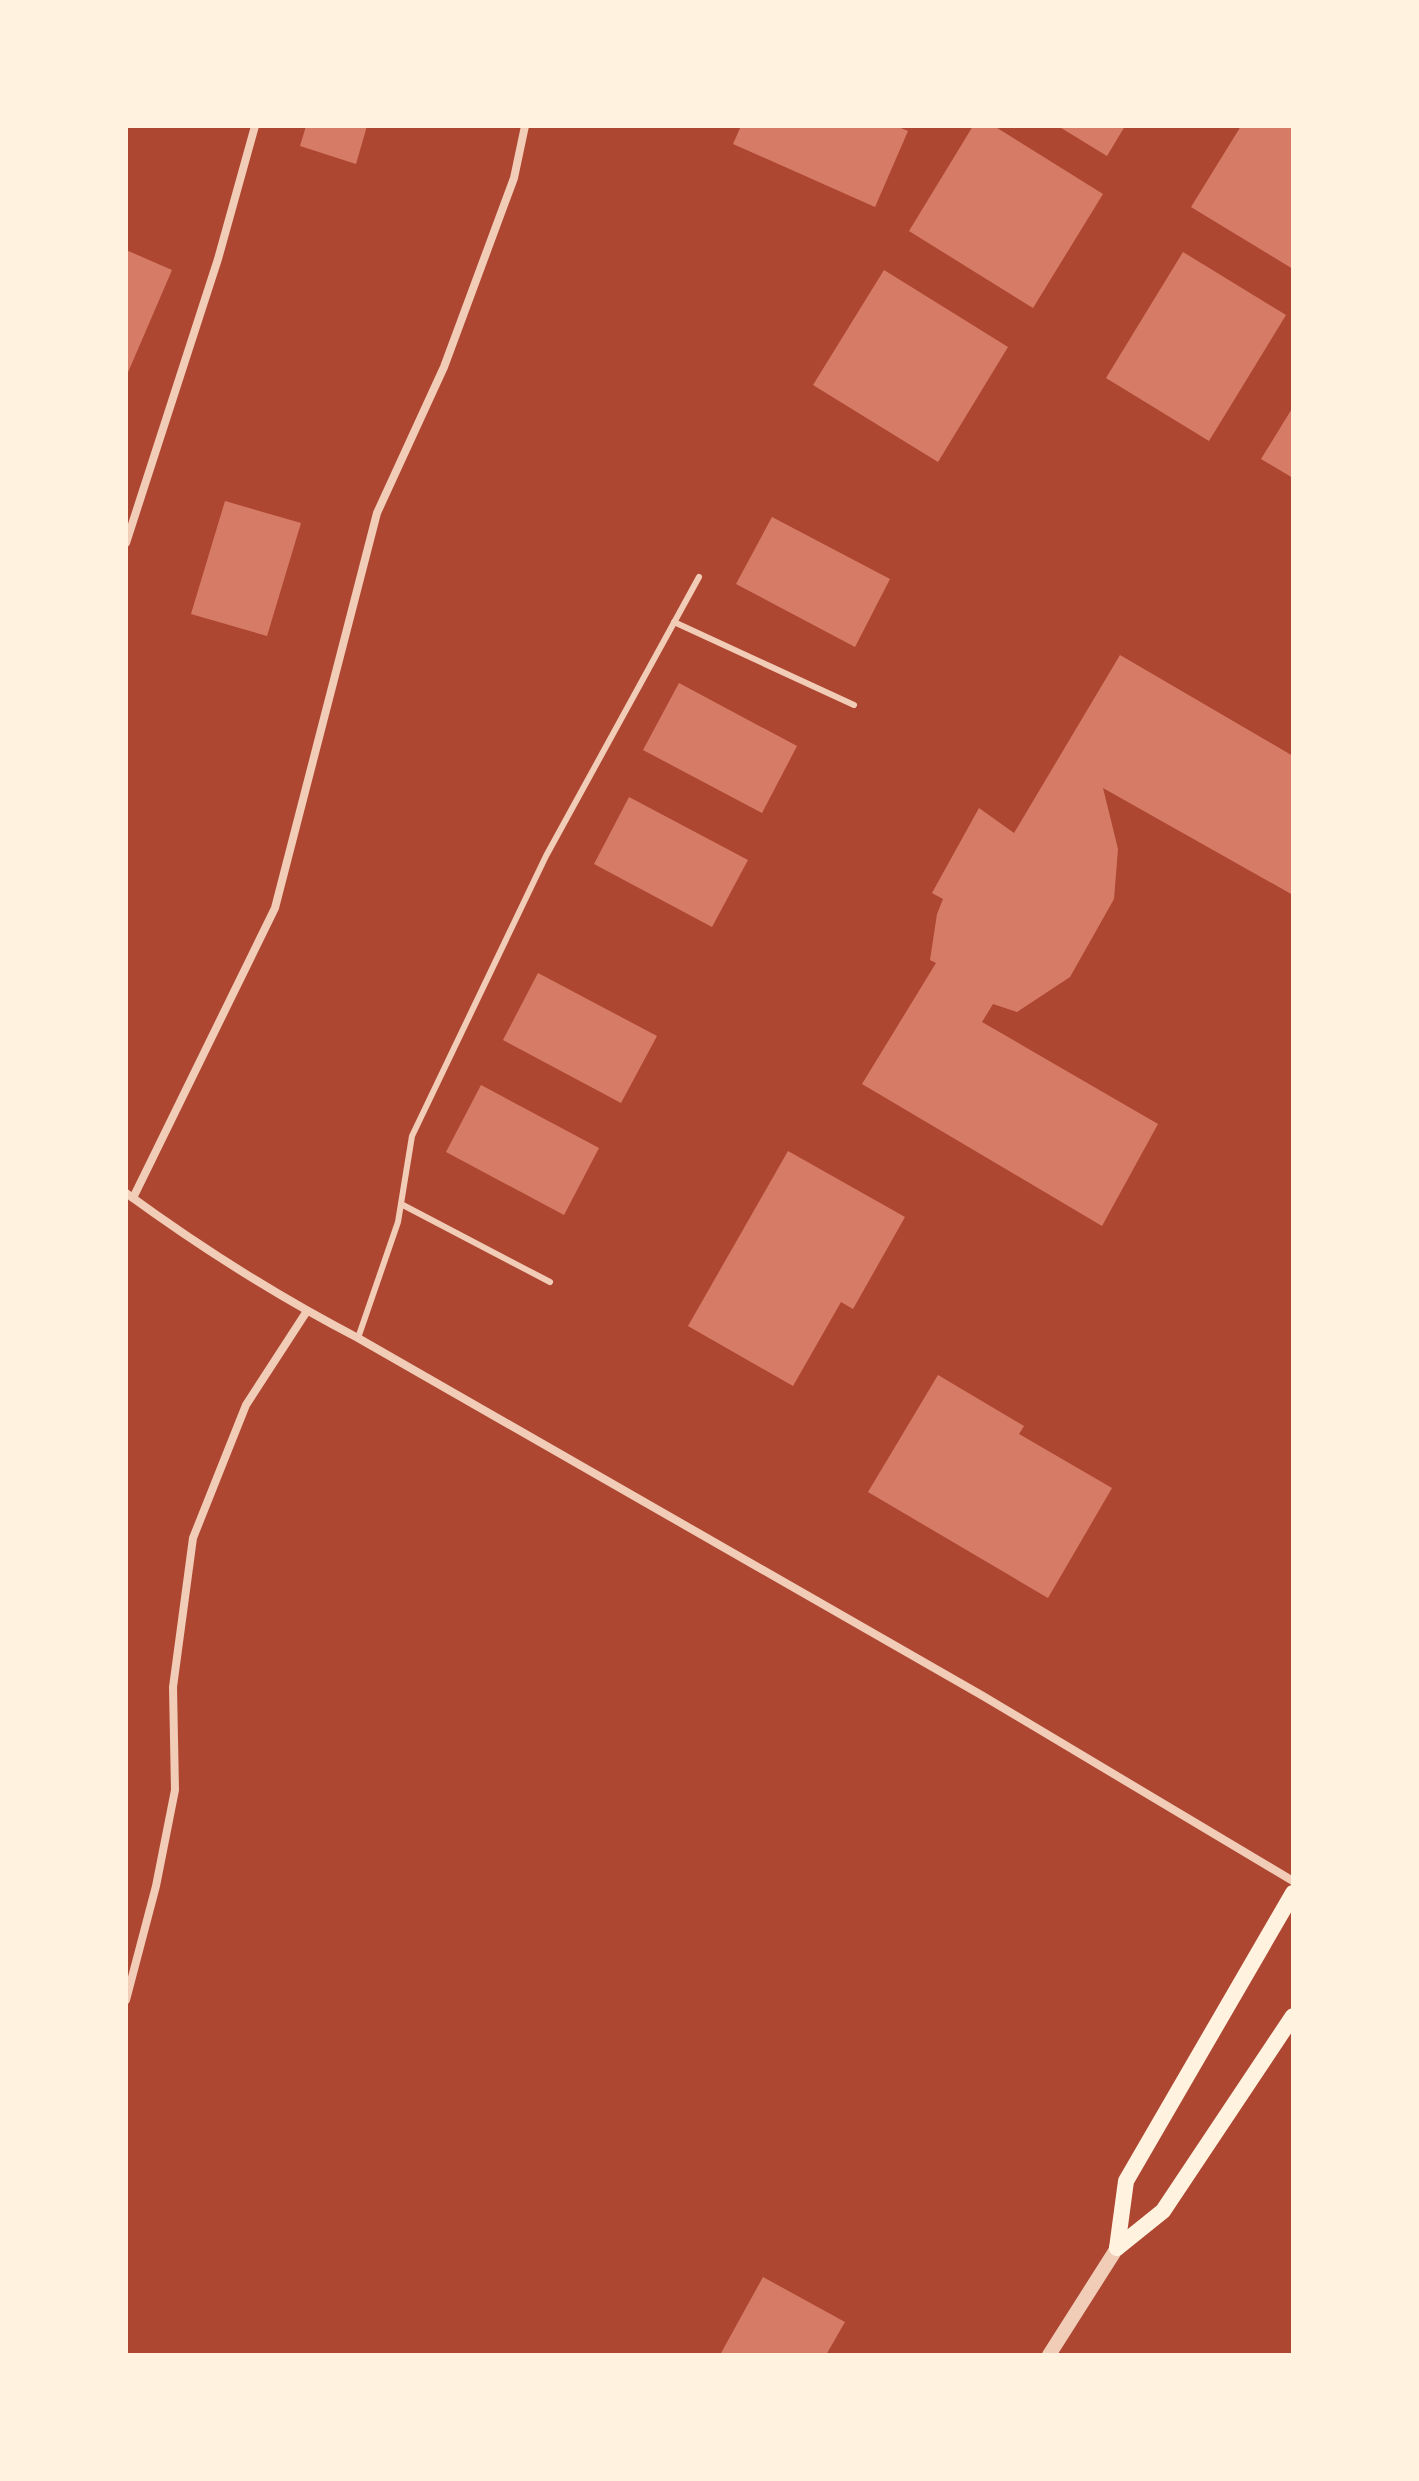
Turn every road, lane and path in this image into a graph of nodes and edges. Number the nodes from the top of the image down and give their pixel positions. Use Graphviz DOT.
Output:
graph roads {
  1 [pos="255,126"];
  2 [pos="525,126"];
  3 [pos="126,543"];
  4 [pos="699,577"];
  5 [pos="674,622"];
  6 [pos="854,705"];
  7 [pos="130,1196"];
  8 [pos="401,1204"];
  9 [pos="550,1282"];
  10 [pos="307,1311"];
  11 [pos="358,1338"];
  12 [pos="1293,1881"];
  13 [pos="1293,1893"];
  14 [pos="126,2000"];
  15 [pos="1293,2016"];
  16 [pos="1117,2248"];
  17 [pos="1049,2355"];
  1 -- 3 [label="street"];
  2 -- 7 [label="street"];
  4 -- 5 [label="lane"];
  5 -- 6 [label="lane"];
  5 -- 8 [label="lane"];
  7 -- 10 [label="street"];
  8 -- 9 [label="lane"];
  8 -- 11 [label="lane"];
  10 -- 11 [label="street"];
  10 -- 14 [label="street"];
  11 -- 12 [label="street"];
  13 -- 16 [label="main road"];
  15 -- 16 [label="main road"];
  16 -- 17 [label="street"];
}
